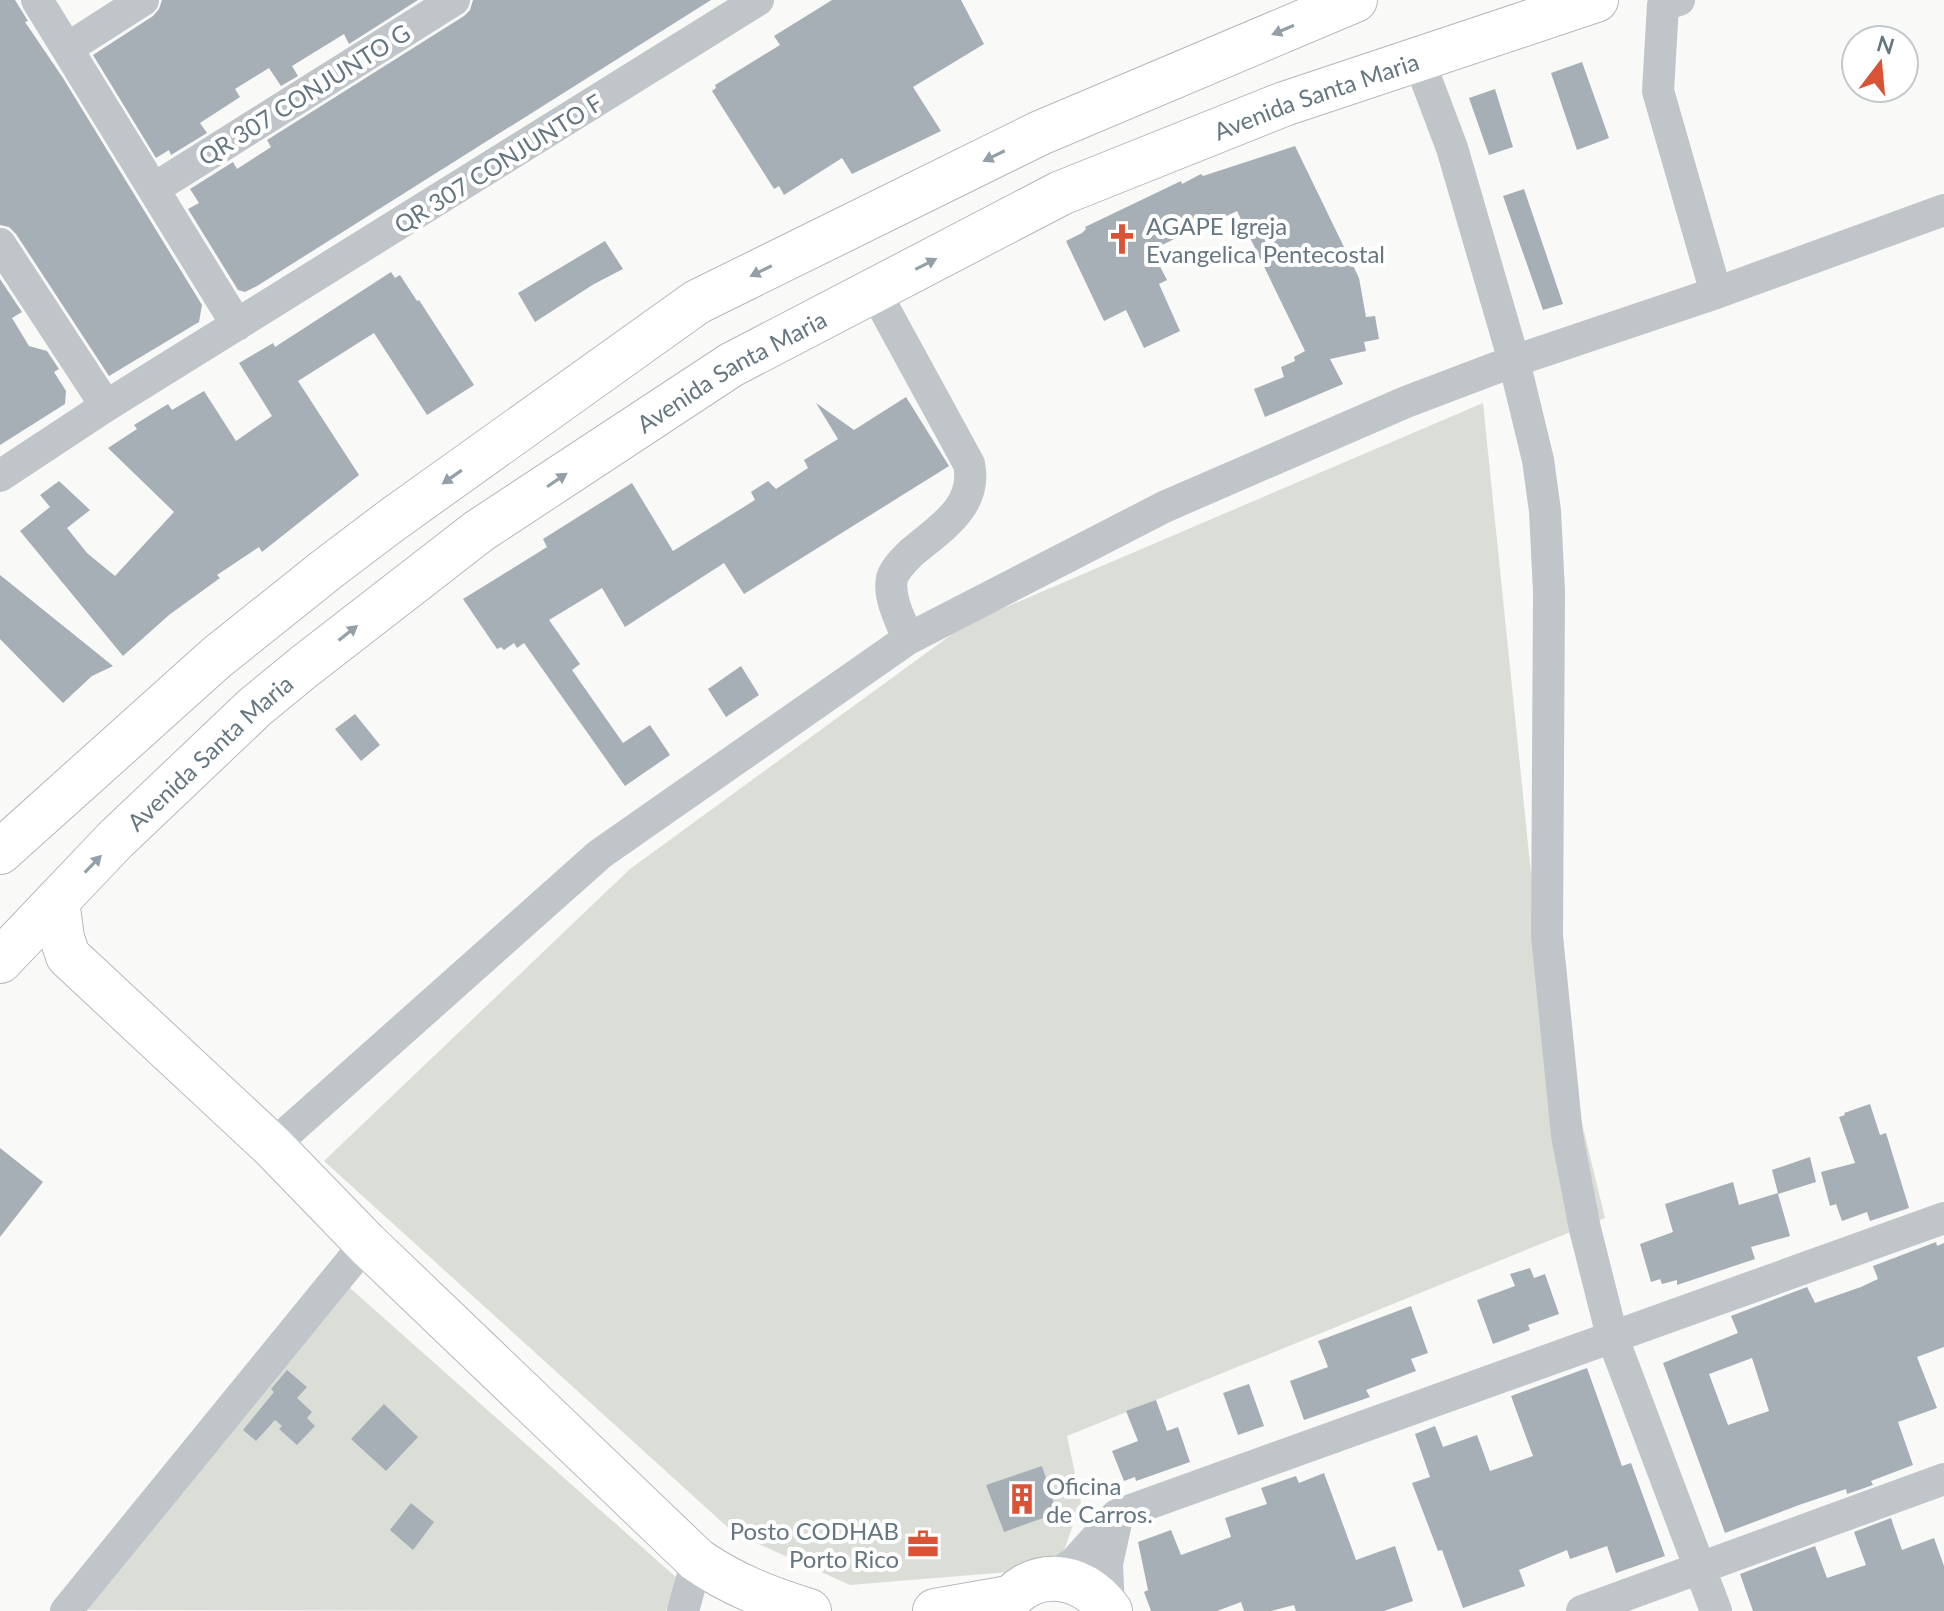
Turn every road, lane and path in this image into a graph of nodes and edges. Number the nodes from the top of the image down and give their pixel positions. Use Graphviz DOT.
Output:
graph roads {
  1 [pos="37,0"];
  2 [pos="143,0"];
  3 [pos="454,0"];
  4 [pos="758,0"];
  5 [pos="1355,0"];
  6 [pos="1596,0"];
  7 [pos="1679,0"];
  8 [pos="68,48"];
  9 [pos="1418,58"];
  10 [pos="1040,133"];
  11 [pos="155,188"];
  12 [pos="1061,193"];
  13 [pos="1944,210"];
  14 [pos="0,244"];
  15 [pos="874,290"];
  16 [pos="1716,293"];
  17 [pos="237,325"];
  18 [pos="1514,361"];
  19 [pos="106,406"];
  20 [pos="0,476"];
  21 [pos="392,520"];
  22 [pos="908,639"];
  23 [pos="216,658"];
  24 [pos="305,666"];
  25 [pos="255,707"];
  26 [pos="2,846"];
  27 [pos="57,901"];
  28 [pos="68,956"];
  29 [pos="3,957"];
  30 [pos="272,1146"];
  31 [pos="1944,1218"];
  32 [pos="366,1243"];
  33 [pos="1612,1336"];
  34 [pos="1944,1479"];
  35 [pos="1117,1515"];
  36 [pos="697,1560"];
  37 [pos="1701,1568"];
  38 [pos="1052,1578"];
  39 [pos="1005,1604"];
  40 [pos="1109,1610"];
  41 [pos="66,1611"];
  42 [pos="683,1611"];
  43 [pos="809,1611"];
  44 [pos="935,1611"];
  45 [pos="1582,1611"];
  46 [pos="1716,1611"];
  1 -- 8 [label="street"];
  2 -- 8 [label="street"];
  3 -- 11 [label="street, QR 307 CONJUNTO G"];
  4 -- 17 [label="street, QR 307 CONJUNTO F"];
  5 -- 10 [label="main road, one-way"];
  6 -- 9 [label="main road, Avenida Santa Maria"];
  7 -- 16 [label="street"];
  8 -- 11 [label="street"];
  9 -- 12 [label="main road, Avenida Santa Maria"];
  9 -- 18 [label="street"];
  10 -- 12 [label="main road"];
  10 -- 21 [label="main road, one-way"];
  11 -- 17 [label="street"];
  15 -- 12 [label="main road, Avenida Santa Maria, one-way"];
  13 -- 16 [label="street"];
  14 -- 19 [label="street"];
  15 -- 22 [label="street"];
  24 -- 15 [label="main road, Avenida Santa Maria, one-way"];
  16 -- 18 [label="street"];
  17 -- 19 [label="street, QR 307 CONJUNTO F"];
  18 -- 22 [label="street"];
  18 -- 33 [label="street"];
  19 -- 20 [label="street, QR 307 CONJUNTO F"];
  21 -- 23 [label="main road"];
  21 -- 24 [label="main road"];
  22 -- 30 [label="street"];
  23 -- 25 [label="main road"];
  23 -- 26 [label="main road"];
  24 -- 25 [label="main road, Avenida Santa Maria"];
  27 -- 25 [label="main road, Avenida Santa Maria, one-way"];
  27 -- 28 [label="main road"];
  27 -- 29 [label="main road, Avenida Santa Maria"];
  28 -- 29 [label="main road"];
  28 -- 30 [label="main road"];
  30 -- 32 [label="main road"];
  31 -- 33 [label="street"];
  32 -- 36 [label="main road"];
  32 -- 41 [label="street"];
  33 -- 35 [label="street"];
  33 -- 37 [label="street"];
  34 -- 37 [label="street"];
  35 -- 38 [label="street"];
  35 -- 40 [label="street"];
  36 -- 42 [label="street"];
  36 -- 43 [label="main road"];
  37 -- 45 [label="street"];
  37 -- 46 [label="street"];
  38 -- 39 [label="main road"];
  38 -- 40 [label="main road"];
  39 -- 44 [label="main road"];
}
